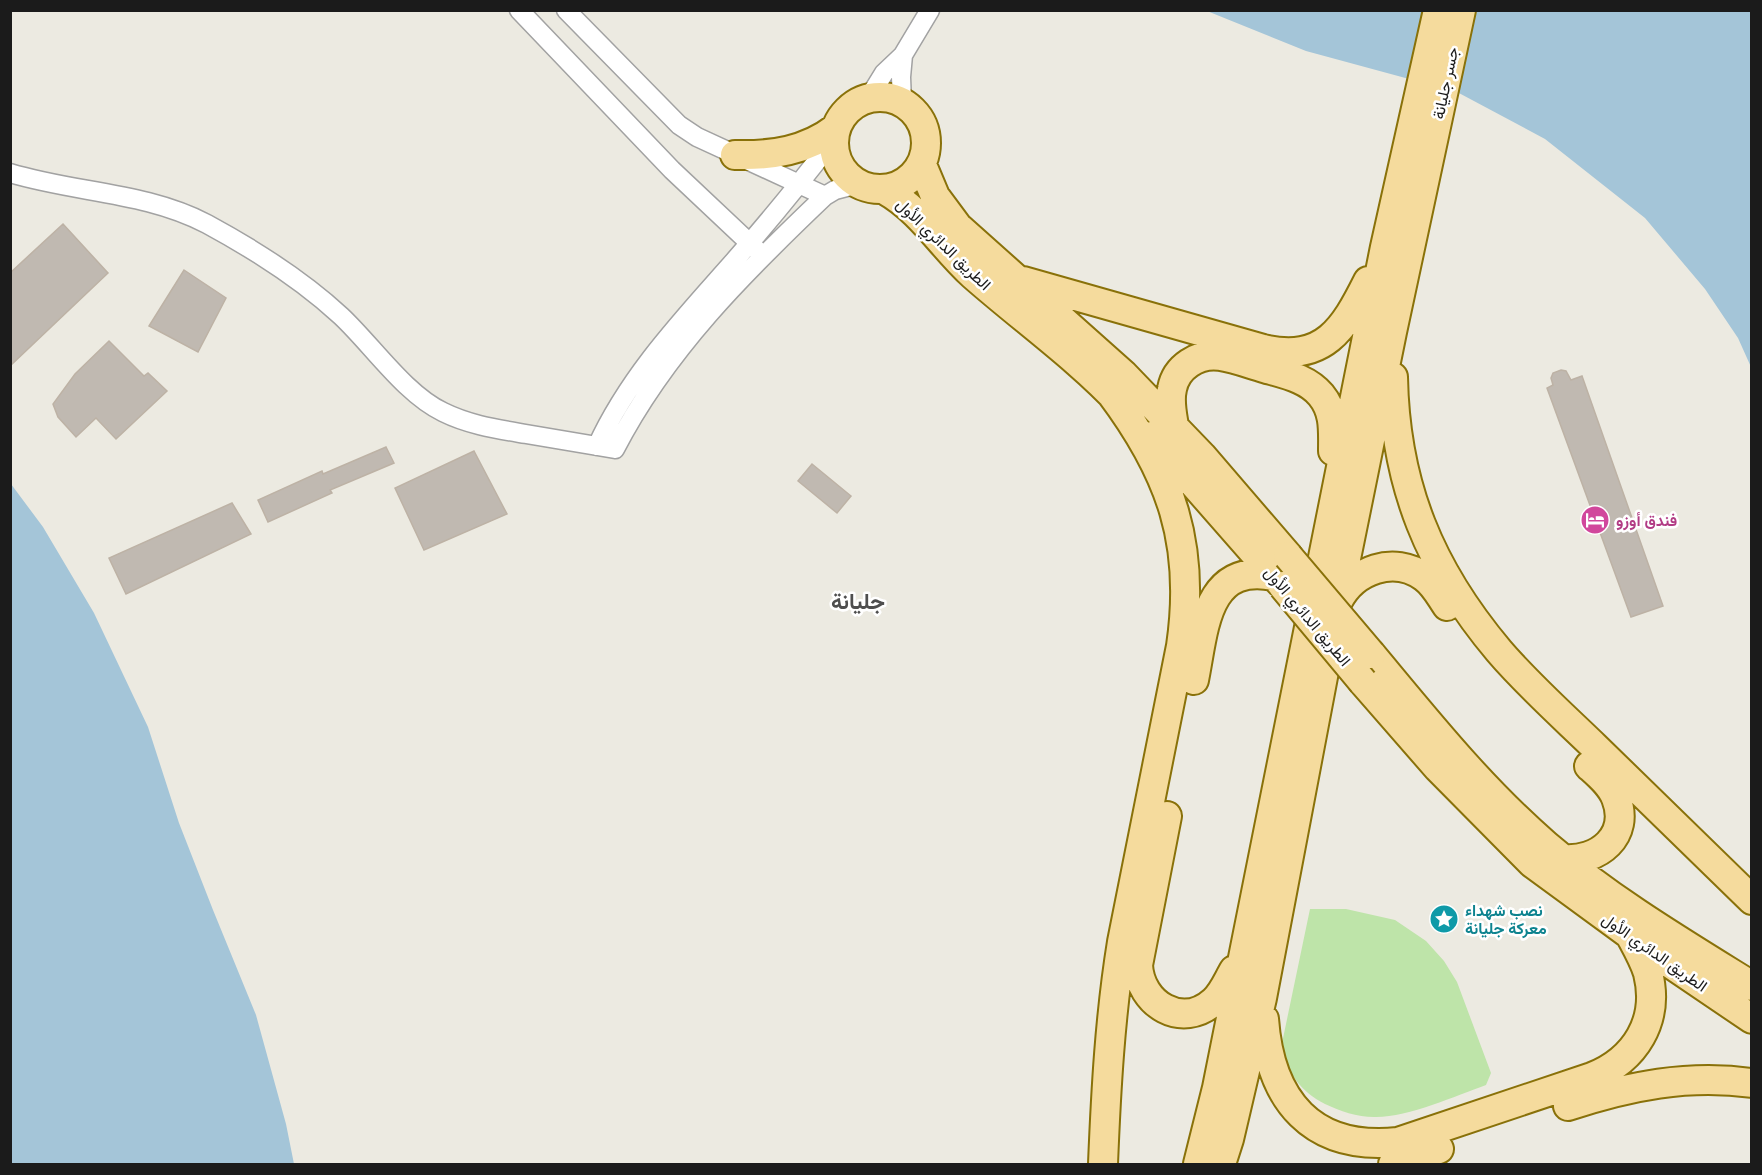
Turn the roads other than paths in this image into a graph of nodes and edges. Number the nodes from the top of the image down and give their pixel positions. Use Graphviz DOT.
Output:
graph roads {
  1 [pos="519,10"];
  2 [pos="566,10"];
  3 [pos="930,10"];
  4 [pos="1438,10"];
  5 [pos="1461,10"];
  6 [pos="903,55"];
  7 [pos="868,99"];
  8 [pos="902,102"];
  9 [pos="835,134"];
  10 [pos="1419,153"];
  11 [pos="735,155"];
  12 [pos="922,165"];
  13 [pos="10,173"];
  14 [pos="800,184"];
  15 [pos="871,187"];
  16 [pos="825,196"];
  17 [pos="1384,247"];
  18 [pos="756,249"];
  19 [pos="1015,279"];
  20 [pos="1392,332"];
  21 [pos="1110,392"];
  22 [pos="1174,426"];
  23 [pos="1335,493"];
  24 [pos="1282,573"];
  25 [pos="1337,603"];
  26 [pos="1563,859"];
  27 [pos="1752,900"];
  28 [pos="1630,936"];
  29 [pos="1241,961"];
  30 [pos="1752,986"];
  31 [pos="1262,998"];
  32 [pos="1752,1019"];
  33 [pos="1752,1083"];
  34 [pos="1103,1164"];
  35 [pos="1198,1164"];
  36 [pos="1221,1164"];
  37 [pos="1393,1164"];
  1 -- 18 [label="street"];
  2 -- 11 [label="street"];
  3 -- 6 [label="street"];
  4 -- 10 [label="main road, جسر جليانة"];
  5 -- 10 [label="main road, جسر جليانة"];
  6 -- 7 [label="street"];
  6 -- 8 [label="street"];
  7 -- 8 [label="main road"];
  7 -- 9 [label="main road"];
  8 -- 12 [label="main road"];
  9 -- 11 [label="main road"];
  9 -- 14 [label="street"];
  9 -- 15 [label="main road"];
  10 -- 17 [label="main road"];
  10 -- 20 [label="main road"];
  11 -- 14 [label="street"];
  12 -- 15 [label="main road"];
  12 -- 19 [label="main road"];
  13 -- 18 [label="street"];
  14 -- 16 [label="street"];
  14 -- 18 [label="street"];
  15 -- 16 [label="street"];
  15 -- 21 [label="main road, الطريق الدائري الأول"];
  16 -- 18 [label="street"];
  17 -- 19 [label="main road"];
  17 -- 23 [label="main road"];
  19 -- 22 [label="main road"];
  20 -- 25 [label="main road"];
  20 -- 27 [label="main road"];
  21 -- 24 [label="main road, الطريق الدائري الأول"];
  21 -- 34 [label="main road"];
  22 -- 23 [label="main road"];
  22 -- 24 [label="main road"];
  23 -- 29 [label="main road"];
  24 -- 26 [label="main road, الطريق الدائري الأول, bridge"];
  24 -- 28 [label="main road, الطريق الدائري الأول, bridge"];
  24 -- 29 [label="main road"];
  25 -- 26 [label="main road"];
  25 -- 31 [label="main road"];
  26 -- 30 [label="main road, الطريق الدائري الأول"];
  28 -- 31 [label="main road"];
  28 -- 32 [label="main road, الطريق الدائري الأول"];
  29 -- 35 [label="main road"];
  31 -- 36 [label="main road"];
  33 -- 37 [label="main road"];
}
